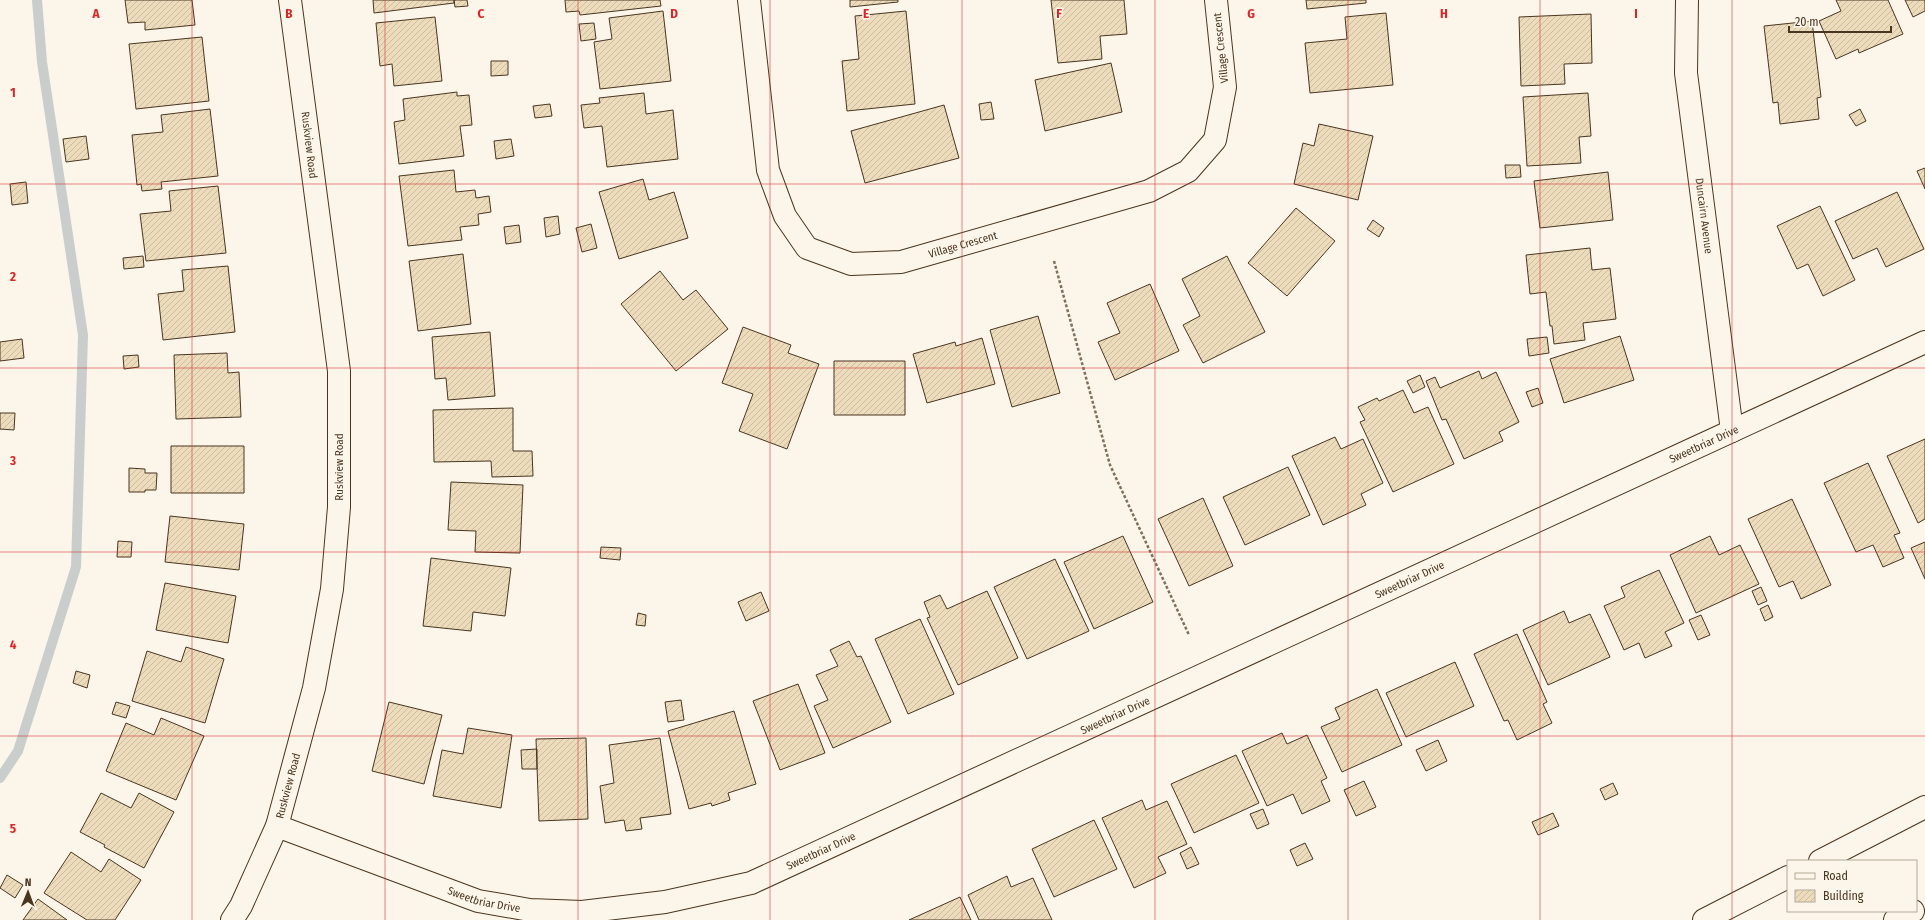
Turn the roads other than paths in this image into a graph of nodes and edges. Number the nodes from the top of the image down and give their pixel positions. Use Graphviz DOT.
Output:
graph roads {
  1 [pos="290,0"];
  2 [pos="749,0"];
  3 [pos="1216,0"];
  4 [pos="1687,0"];
  5 [pos="1925,342"];
  6 [pos="1732,431"];
  7 [pos="1925,807"];
  8 [pos="277,826"];
  9 [pos="1822,860"];
  10 [pos="1787,878"];
  11 [pos="1911,912"];
  12 [pos="232,920"];
  13 [pos="1704,920"];
  14 [pos="1895,920"];
  1 -- 8 [label="main road, Ruskview Road"];
  2 -- 3 [label="main road, Village Crescent"];
  4 -- 6 [label="main road, Duncairn Avenue"];
  5 -- 6 [label="main road, Sweetbriar Drive"];
  6 -- 8 [label="main road, Sweetbriar Drive"];
  7 -- 9 [label="main road"];
  8 -- 12 [label="main road, Ruskview Road"];
  10 -- 13 [label="main road"];
  11 -- 14 [label="main road"];
}
